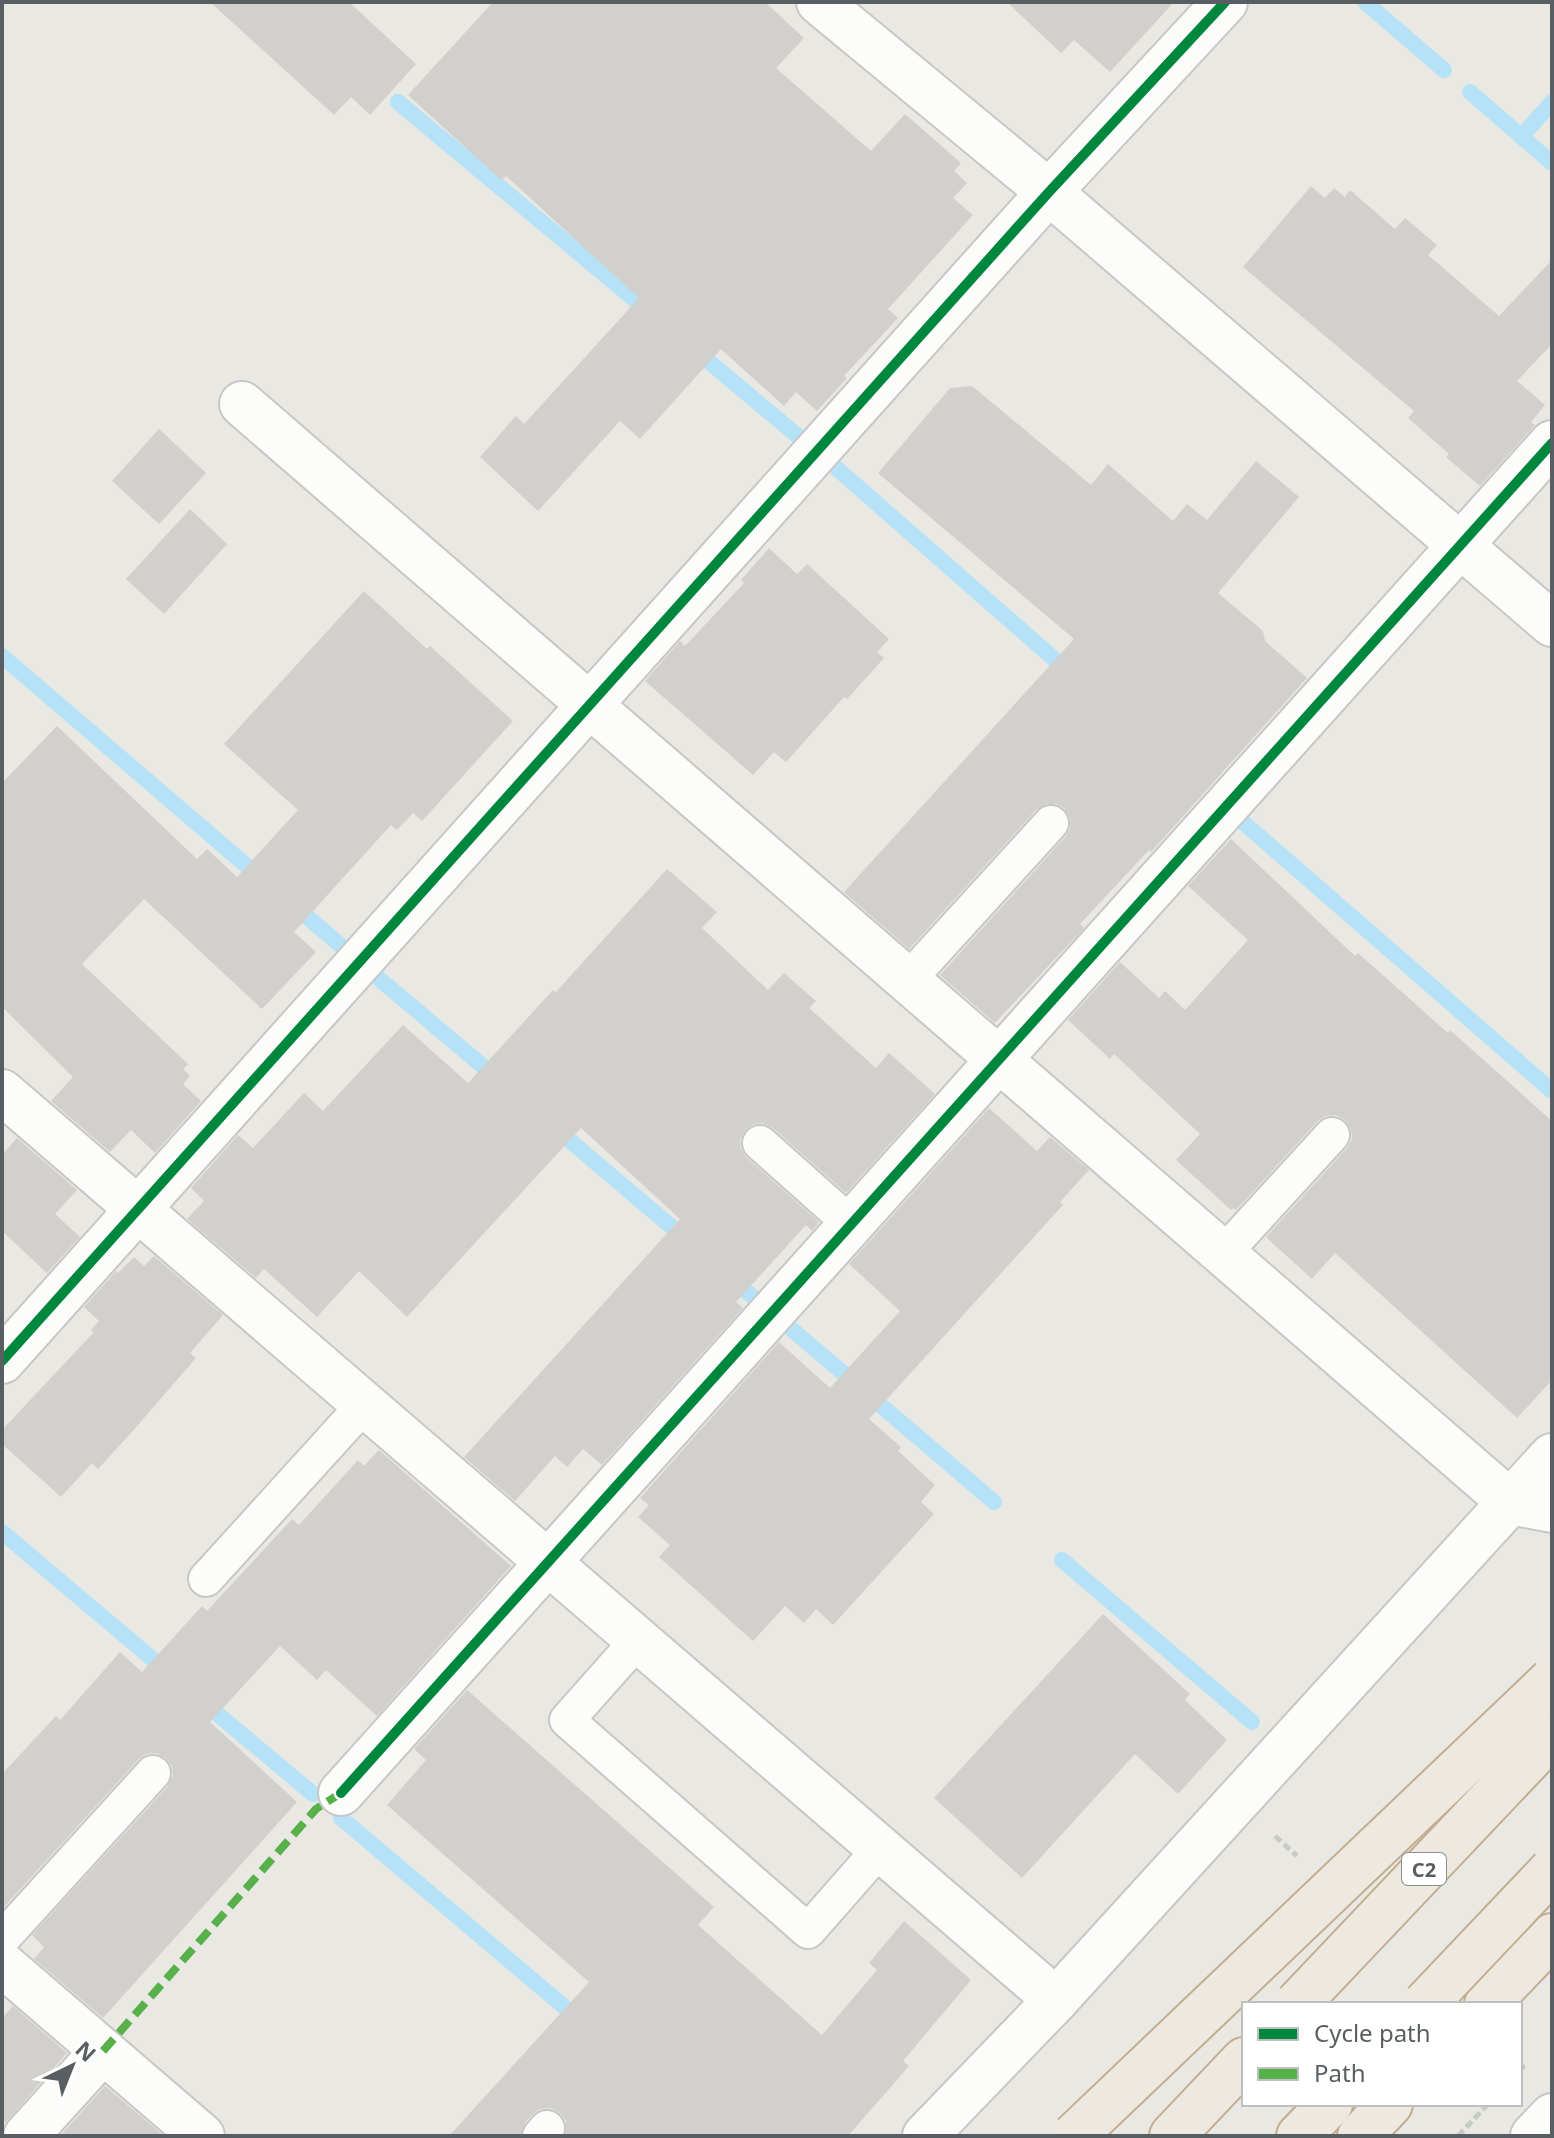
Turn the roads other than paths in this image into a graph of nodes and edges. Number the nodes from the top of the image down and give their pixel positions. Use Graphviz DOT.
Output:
graph roads {
  1 [pos="819,2"];
  2 [pos="1225,2"];
  3 [pos="1049,192"];
  4 [pos="242,404"];
  5 [pos="1552,443"];
  6 [pos="1460,546"];
  7 [pos="1552,624"];
  8 [pos="591,706"];
  9 [pos="1051,823"];
  10 [pos="907,981"];
  11 [pos="998,1059"];
  12 [pos="2,1092"];
  13 [pos="1332,1135"];
  14 [pos="760,1143"];
  15 [pos="138,1209"];
  16 [pos="851,1224"];
  17 [pos="1223,1254"];
  18 [pos="2,1361"];
  19 [pos="364,1405"];
  20 [pos="1552,1456"];
  21 [pos="1510,1502"];
  22 [pos="1552,1510"];
  23 [pos="547,1562"];
  24 [pos="206,1579"];
  25 [pos="638,1640"];
  26 [pos="1552,1680"];
  27 [pos="1552,1735"];
  28 [pos="153,1773"];
  29 [pos="341,1793"];
  30 [pos="880,1849"];
  31 [pos="1552,1870"];
  32 [pos="1552,1936"];
  33 [pos="2,1939"];
  34 [pos="2,1964"];
  35 [pos="1056,2000"];
  36 [pos="1299,2002"];
  37 [pos="1427,2002"];
  38 [pos="1443,2002"];
  39 [pos="1489,2002"];
  40 [pos="103,2051"];
  41 [pos="1242,2062"];
  42 [pos="1328,2106"];
  43 [pos="1355,2106"];
  44 [pos="1388,2106"];
  45 [pos="1552,2116"];
  46 [pos="26,2136"];
  47 [pos="202,2136"];
  48 [pos="925,2136"];
  49 [pos="1074,2136"];
  50 [pos="1172,2136"];
  51 [pos="1299,2136"];
  52 [pos="1330,2136"];
  53 [pos="1360,2136"];
  54 [pos="1533,2136"];
  1 -- 3 [label="street"];
  2 -- 3 [label="street"];
  3 -- 6 [label="street"];
  3 -- 8 [label="street"];
  4 -- 8 [label="street"];
  5 -- 6 [label="street"];
  6 -- 7 [label="street"];
  6 -- 11 [label="street"];
  8 -- 10 [label="street"];
  8 -- 15 [label="street"];
  9 -- 10 [label="lane"];
  10 -- 11 [label="street"];
  11 -- 16 [label="street"];
  11 -- 17 [label="street"];
  12 -- 15 [label="street"];
  13 -- 17 [label="lane"];
  14 -- 16 [label="lane"];
  15 -- 18 [label="street"];
  15 -- 19 [label="street"];
  16 -- 23 [label="street"];
  17 -- 21 [label="street"];
  19 -- 23 [label="street"];
  19 -- 24 [label="lane"];
  20 -- 21 [label="street"];
  21 -- 22 [label="street"];
  21 -- 35 [label="street"];
  23 -- 25 [label="street"];
  23 -- 29 [label="street"];
  25 -- 30 [label="street"];
  25 -- 30 [label="lane"];
  26 -- 49 [label="highway, bridge"];
  27 -- 36 [label="highway, C2, bridge"];
  28 -- 33 [label="lane"];
  30 -- 35 [label="street"];
  31 -- 37 [label="highway, bridge"];
  31 -- 38 [label="highway, bridge"];
  32 -- 39 [label="highway"];
  34 -- 40 [label="street"];
  35 -- 48 [label="street"];
  40 -- 46 [label="street"];
  40 -- 47 [label="street"];
  41 -- 50 [label="highway"];
  42 -- 51 [label="highway"];
  43 -- 52 [label="highway"];
  44 -- 53 [label="highway"];
  45 -- 54 [label="street"];
}
